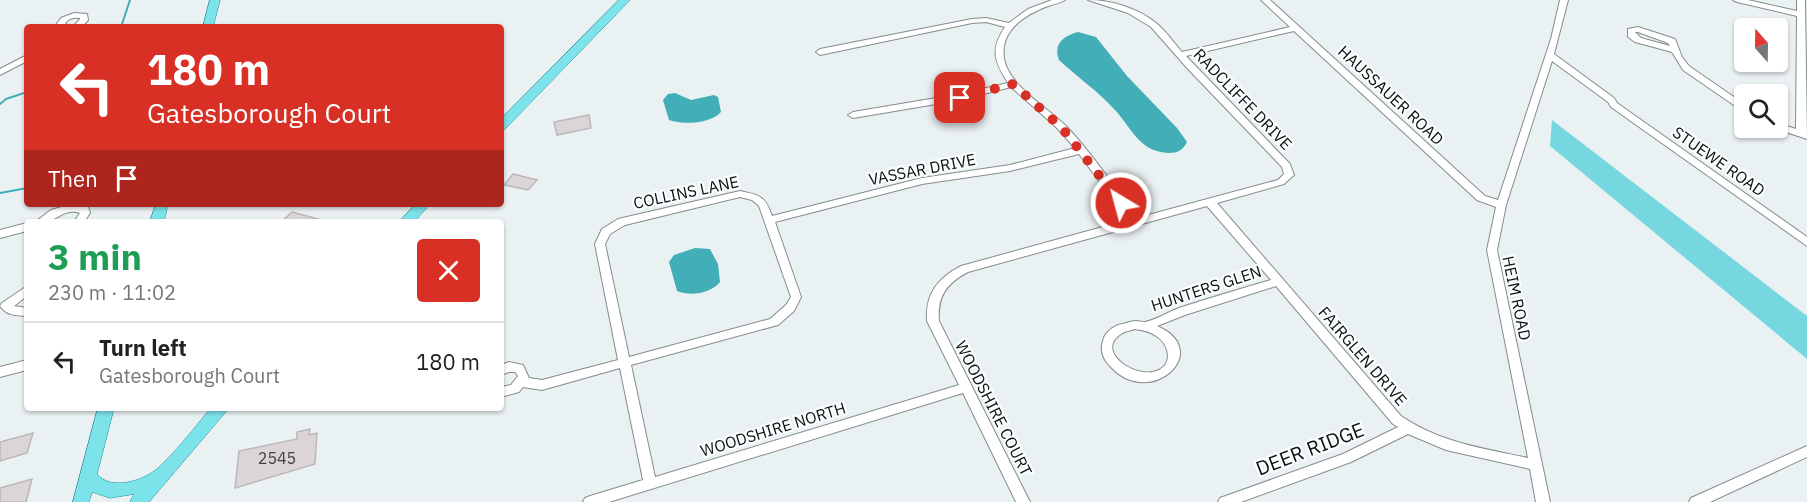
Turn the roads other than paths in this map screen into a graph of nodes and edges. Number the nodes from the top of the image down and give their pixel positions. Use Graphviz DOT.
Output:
graph roads {
  1 [pos="215,0"];
  2 [pos="625,0"];
  3 [pos="1061,0"];
  4 [pos="1092,0"];
  5 [pos="1265,0"];
  6 [pos="1564,0"];
  7 [pos="1737,0"];
  8 [pos="1801,0"];
  9 [pos="1801,14"];
  10 [pos="60,24"];
  11 [pos="80,24"];
  12 [pos="209,24"];
  13 [pos="1008,25"];
  14 [pos="1297,28"];
  15 [pos="1674,50"];
  16 [pos="820,52"];
  17 [pos="1180,56"];
  18 [pos="1549,59"];
  19 [pos="24,60"];
  20 [pos="0,72"];
  21 [pos="1013,84"];
  22 [pos="1734,101"];
  23 [pos="853,115"];
  24 [pos="504,123"];
  25 [pos="1788,129"];
  26 [pos="1804,135"];
  27 [pos="1081,150"];
  28 [pos="1209,201"];
  29 [pos="1501,205"];
  30 [pos="421,207"];
  31 [pos="45,219"];
  32 [pos="81,219"];
  33 [pos="409,219"];
  34 [pos="770,220"];
  35 [pos="1134,221"];
  36 [pos="24,228"];
  37 [pos="0,234"];
  38 [pos="1807,242"];
  39 [pos="1278,282"];
  40 [pos="24,292"];
  41 [pos="3,307"];
  42 [pos="24,312"];
  43 [pos="1145,326"];
  44 [pos="936,329"];
  45 [pos="625,362"];
  46 [pos="24,366"];
  47 [pos="504,369"];
  48 [pos="0,372"];
  49 [pos="523,382"];
  50 [pos="965,388"];
  51 [pos="504,391"];
  52 [pos="105,411"];
  53 [pos="218,411"];
  54 [pos="1407,428"];
  55 [pos="1807,451"];
  56 [pos="1536,465"];
  57 [pos="161,475"];
  58 [pos="88,476"];
  59 [pos="650,483"];
  60 [pos="81,502"];
  61 [pos="138,502"];
  62 [pos="590,502"];
  63 [pos="1023,502"];
  64 [pos="1225,502"];
  65 [pos="1543,502"];
  66 [pos="1696,502"];
  1 -- 12 [label="main road"];
  2 -- 24 [label="main road"];
  3 -- 13 [label="street"];
  4 -- 17 [label="street"];
  5 -- 14 [label="street, HAUSSAUER ROAD"];
  6 -- 18 [label="street, HEIM ROAD"];
  7 -- 9 [label="street"];
  8 -- 9 [label="street"];
  9 -- 26 [label="street"];
  10 -- 11 [label="street"];
  13 -- 16 [label="street"];
  13 -- 21 [label="street"];
  14 -- 17 [label="street, RADCLIFFE DRIVE"];
  14 -- 29 [label="street, HAUSSAUER ROAD"];
  15 -- 22 [label="street"];
  17 -- 28 [label="street, RADCLIFFE DRIVE"];
  18 -- 29 [label="street, HEIM ROAD"];
  18 -- 38 [label="street, STUEWE ROAD"];
  19 -- 20 [label="street"];
  21 -- 23 [label="street"];
  21 -- 27 [label="street"];
  25 -- 26 [label="street"];
  27 -- 34 [label="street, VASSAR DRIVE"];
  27 -- 35 [label="street"];
  28 -- 35 [label="street, RADCLIFFE DRIVE"];
  28 -- 39 [label="street, FAIRGLEN DRIVE"];
  29 -- 56 [label="street, HEIM ROAD"];
  30 -- 33 [label="main road"];
  31 -- 32 [label="street"];
  34 -- 45 [label="street, COLLINS LANE"];
  34 -- 45 [label="street, COLLINS LANE"];
  35 -- 44 [label="street, RADCLIFFE DRIVE"];
  36 -- 37 [label="street"];
  39 -- 43 [label="street, HUNTERS GLEN"];
  39 -- 54 [label="street, FAIRGLEN DRIVE"];
  40 -- 41 [label="street"];
  41 -- 42 [label="street"];
  43 -- 43 [label="street, HUNTERS GLEN"];
  44 -- 50 [label="street, WOODSHIRE COURT"];
  45 -- 49 [label="street"];
  45 -- 59 [label="street, COLLINS LANE"];
  46 -- 48 [label="street"];
  47 -- 49 [label="street"];
  49 -- 51 [label="street"];
  50 -- 59 [label="street, WOODSHIRE NORTH"];
  50 -- 63 [label="street, WOODSHIRE COURT"];
  52 -- 58 [label="main road"];
  53 -- 57 [label="main road"];
  54 -- 56 [label="street, FAIRGLEN DRIVE"];
  54 -- 64 [label="street, DEER RIDGE"];
  55 -- 66 [label="street"];
  56 -- 65 [label="street, HEIM ROAD"];
  57 -- 58 [label="main road"];
  57 -- 61 [label="main road"];
  58 -- 60 [label="main road"];
  59 -- 62 [label="street, WOODSHIRE NORTH"];
}
